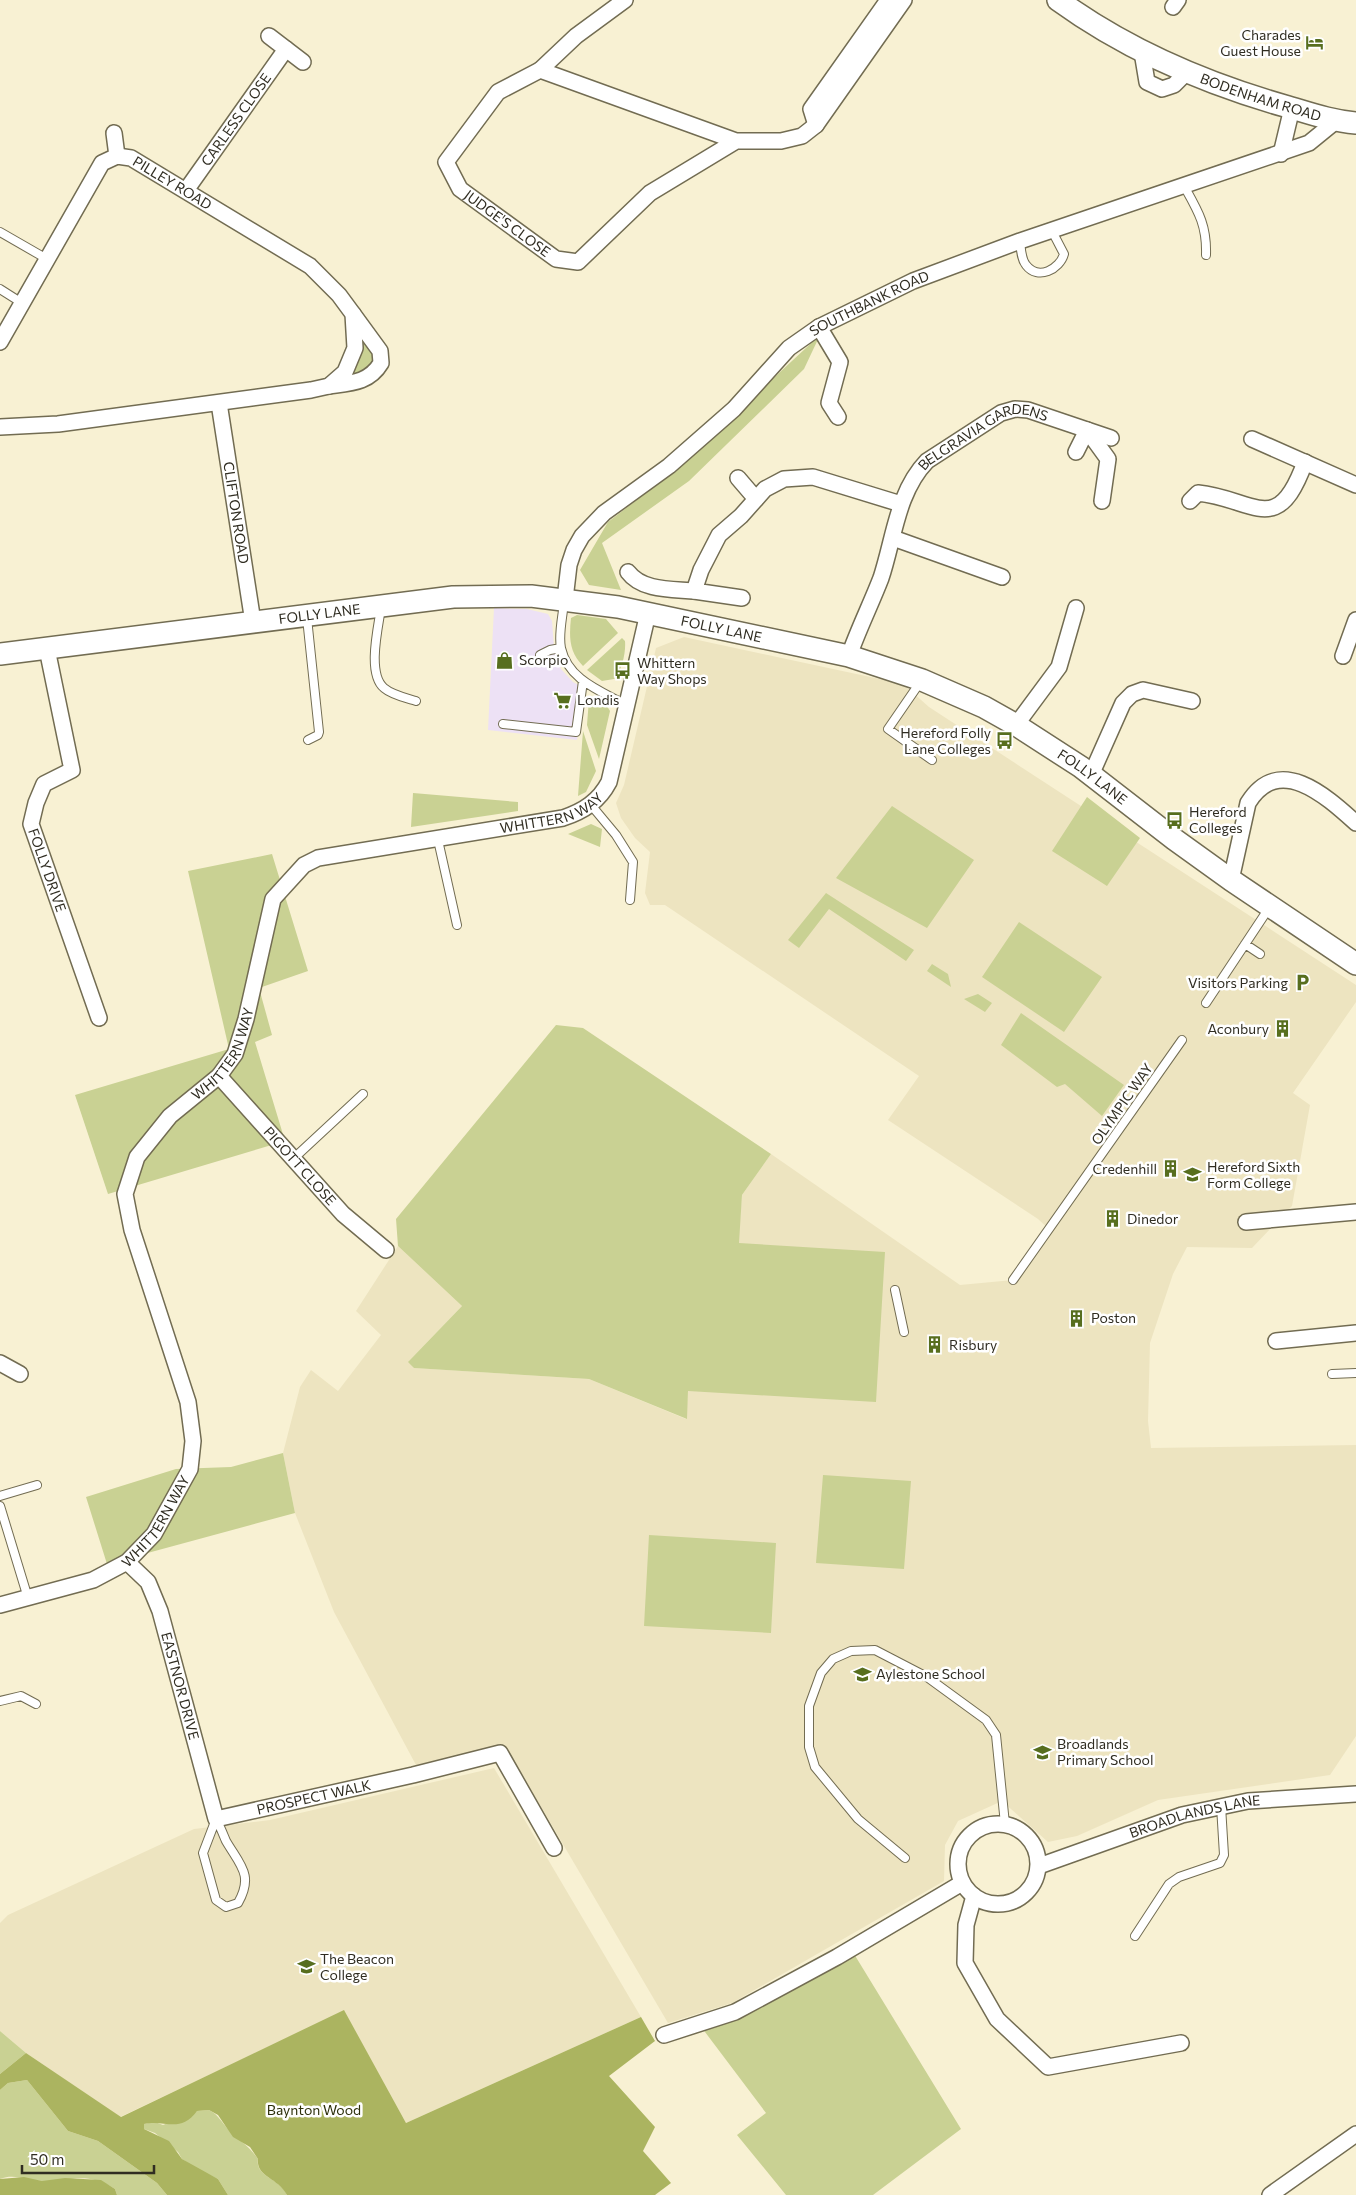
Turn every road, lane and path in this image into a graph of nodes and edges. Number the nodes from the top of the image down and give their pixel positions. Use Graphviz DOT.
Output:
graph roads {
  1 [pos="625,0"];
  2 [pos="888,0"];
  3 [pos="904,0"];
  4 [pos="1058,0"];
  5 [pos="269,36"];
  6 [pos="286,49"];
  7 [pos="303,62"];
  8 [pos="540,70"];
  9 [pos="1292,108"];
  10 [pos="1346,122"];
  11 [pos="816,125"];
  12 [pos="114,133"];
  13 [pos="736,141"];
  14 [pos="1280,154"];
  15 [pos="117,156"];
  16 [pos="1184,186"];
  17 [pos="187,189"];
  18 [pos="1052,231"];
  19 [pos="0,232"];
  20 [pos="1020,242"];
  21 [pos="1206,255"];
  22 [pos="48,259"];
  23 [pos="0,290"];
  24 [pos="22,303"];
  25 [pos="353,314"];
  26 [pos="819,327"];
  27 [pos="0,342"];
  28 [pos="329,386"];
  29 [pos="219,402"];
  30 [pos="838,417"];
  31 [pos="1,428"];
  32 [pos="1087,430"];
  33 [pos="1111,438"];
  34 [pos="1252,440"];
  35 [pos="1076,452"];
  36 [pos="1305,462"];
  37 [pos="738,478"];
  38 [pos="1356,485"];
  39 [pos="756,499"];
  40 [pos="1102,501"];
  41 [pos="1190,501"];
  42 [pos="901,504"];
  43 [pos="893,538"];
  44 [pos="628,572"];
  45 [pos="1002,577"];
  46 [pos="694,591"];
  47 [pos="742,598"];
  48 [pos="564,599"];
  49 [pos="381,606"];
  50 [pos="1076,608"];
  51 [pos="648,613"];
  52 [pos="306,616"];
  53 [pos="1356,620"];
  54 [pos="253,622"];
  55 [pos="561,648"];
  56 [pos="47,649"];
  57 [pos="0,654"];
  58 [pos="540,655"];
  59 [pos="848,656"];
  60 [pos="1343,656"];
  61 [pos="922,680"];
  62 [pos="583,681"];
  63 [pos="416,701"];
  64 [pos="1192,701"];
  65 [pos="626,705"];
  66 [pos="503,724"];
  67 [pos="1016,725"];
  68 [pos="308,740"];
  69 [pos="932,760"];
  70 [pos="1091,775"];
  71 [pos="591,805"];
  72 [pos="1356,823"];
  73 [pos="438,840"];
  74 [pos="1231,880"];
  75 [pos="630,900"];
  76 [pos="1270,907"];
  77 [pos="457,925"];
  78 [pos="1245,944"];
  79 [pos="1260,954"];
  80 [pos="1356,964"];
  81 [pos="1206,1003"];
  82 [pos="98,1018"];
  83 [pos="1182,1040"];
  84 [pos="220,1076"];
  85 [pos="363,1094"];
  86 [pos="293,1160"];
  87 [pos="1356,1212"];
  88 [pos="1246,1222"];
  89 [pos="386,1250"];
  90 [pos="1013,1280"];
  91 [pos="895,1290"];
  92 [pos="904,1332"];
  93 [pos="1356,1333"];
  94 [pos="1276,1341"];
  95 [pos="0,1363"];
  96 [pos="1356,1373"];
  97 [pos="20,1374"];
  98 [pos="1332,1374"];
  99 [pos="37,1485"];
  100 [pos="0,1496"];
  101 [pos="0,1506"];
  102 [pos="127,1562"];
  103 [pos="28,1598"];
  104 [pos="0,1605"];
  105 [pos="0,1701"];
  106 [pos="36,1704"];
  107 [pos="1356,1794"];
  108 [pos="1221,1806"];
  109 [pos="216,1819"];
  110 [pos="1005,1824"];
  111 [pos="554,1848"];
  112 [pos="904,1858"];
  113 [pos="1038,1866"];
  114 [pos="962,1883"];
  115 [pos="974,1896"];
  116 [pos="1135,1936"];
  117 [pos="664,2035"];
  118 [pos="1181,2043"];
  119 [pos="1356,2134"];
  120 [pos="1270,2195"];
  1 -- 8 [label="street"];
  2 -- 11 [label="street"];
  3 -- 11 [label="street"];
  4 -- 9 [label="street, BODENHAM ROAD"];
  5 -- 6 [label="street"];
  6 -- 7 [label="street"];
  6 -- 17 [label="street, CARLESS CLOSE"];
  8 -- 13 [label="street"];
  8 -- 13 [label="street, JUDGE'S CLOSE"];
  9 -- 10 [label="street, BODENHAM ROAD"];
  9 -- 14 [label="street"];
  10 -- 14 [label="street, SOUTHBANK ROAD"];
  11 -- 13 [label="street"];
  12 -- 15 [label="street"];
  14 -- 16 [label="street, SOUTHBANK ROAD"];
  15 -- 17 [label="street, PILLEY ROAD"];
  15 -- 22 [label="street, PILLEY ROAD"];
  16 -- 18 [label="street, SOUTHBANK ROAD"];
  16 -- 21 [label="lane"];
  17 -- 25 [label="street, PILLEY ROAD"];
  18 -- 20 [label="street, SOUTHBANK ROAD"];
  18 -- 20 [label="lane"];
  19 -- 22 [label="lane"];
  20 -- 26 [label="street, SOUTHBANK ROAD"];
  22 -- 24 [label="street, PILLEY ROAD"];
  23 -- 24 [label="lane"];
  24 -- 27 [label="street, PILLEY ROAD"];
  25 -- 28 [label="street"];
  25 -- 28 [label="street, PILLEY ROAD"];
  26 -- 30 [label="street"];
  26 -- 48 [label="street, SOUTHBANK ROAD"];
  28 -- 29 [label="street, PILLEY ROAD"];
  29 -- 31 [label="street, PILLEY ROAD"];
  29 -- 54 [label="street, CLIFTON ROAD"];
  32 -- 33 [label="street, BELGRAVIA GARDENS"];
  32 -- 35 [label="street"];
  32 -- 40 [label="street"];
  32 -- 42 [label="street, BELGRAVIA GARDENS"];
  34 -- 36 [label="street"];
  36 -- 38 [label="street"];
  36 -- 41 [label="street"];
  37 -- 39 [label="street"];
  39 -- 42 [label="street"];
  39 -- 46 [label="street"];
  42 -- 43 [label="street, BELGRAVIA GARDENS"];
  43 -- 45 [label="street"];
  43 -- 59 [label="street, BELGRAVIA GARDENS"];
  44 -- 46 [label="street"];
  46 -- 47 [label="street"];
  48 -- 49 [label="street, FOLLY LANE"];
  48 -- 51 [label="street, FOLLY LANE"];
  48 -- 55 [label="lane"];
  49 -- 52 [label="street, FOLLY LANE"];
  49 -- 63 [label="lane"];
  50 -- 67 [label="street"];
  51 -- 59 [label="street, FOLLY LANE"];
  51 -- 65 [label="street, WHITTERN WAY"];
  52 -- 54 [label="street, FOLLY LANE"];
  52 -- 68 [label="lane"];
  53 -- 60 [label="street"];
  54 -- 56 [label="street, FOLLY LANE"];
  55 -- 58 [label="lane"];
  55 -- 62 [label="lane"];
  56 -- 57 [label="street, FOLLY LANE"];
  56 -- 82 [label="street, FOLLY DRIVE"];
  59 -- 61 [label="street, FOLLY LANE"];
  61 -- 67 [label="street, FOLLY LANE"];
  61 -- 69 [label="lane"];
  62 -- 65 [label="lane"];
  62 -- 66 [label="lane"];
  64 -- 70 [label="street"];
  65 -- 71 [label="street, WHITTERN WAY"];
  67 -- 70 [label="street, FOLLY LANE"];
  70 -- 74 [label="street, FOLLY LANE"];
  71 -- 73 [label="street, WHITTERN WAY"];
  71 -- 75 [label="lane"];
  72 -- 74 [label="street"];
  73 -- 77 [label="lane"];
  73 -- 84 [label="street, WHITTERN WAY"];
  74 -- 76 [label="street, FOLLY LANE"];
  76 -- 78 [label="lane"];
  76 -- 80 [label="street, FOLLY LANE"];
  78 -- 79 [label="lane"];
  78 -- 81 [label="lane"];
  83 -- 90 [label="lane, OLYMPIC WAY"];
  84 -- 86 [label="street, PIGOTT CLOSE"];
  84 -- 102 [label="street, WHITTERN WAY"];
  85 -- 86 [label="lane"];
  86 -- 89 [label="street, PIGOTT CLOSE"];
  87 -- 88 [label="street"];
  91 -- 92 [label="lane"];
  93 -- 94 [label="street"];
  95 -- 97 [label="street"];
  96 -- 98 [label="lane"];
  99 -- 100 [label="lane"];
  101 -- 103 [label="lane"];
  102 -- 103 [label="street, WHITTERN WAY"];
  102 -- 109 [label="street, EASTNOR DRIVE"];
  103 -- 104 [label="street, WHITTERN WAY"];
  105 -- 106 [label="lane"];
  107 -- 108 [label="street, BROADLANDS LANE"];
  108 -- 113 [label="street, BROADLANDS LANE"];
  108 -- 116 [label="lane"];
  109 -- 109 [label="lane"];
  109 -- 111 [label="street, PROSPECT WALK"];
  110 -- 112 [label="lane"];
  110 -- 113 [label="street"];
  110 -- 114 [label="street"];
  113 -- 115 [label="street"];
  114 -- 115 [label="street"];
  114 -- 117 [label="street"];
  115 -- 118 [label="street"];
  119 -- 120 [label="street"];
}
